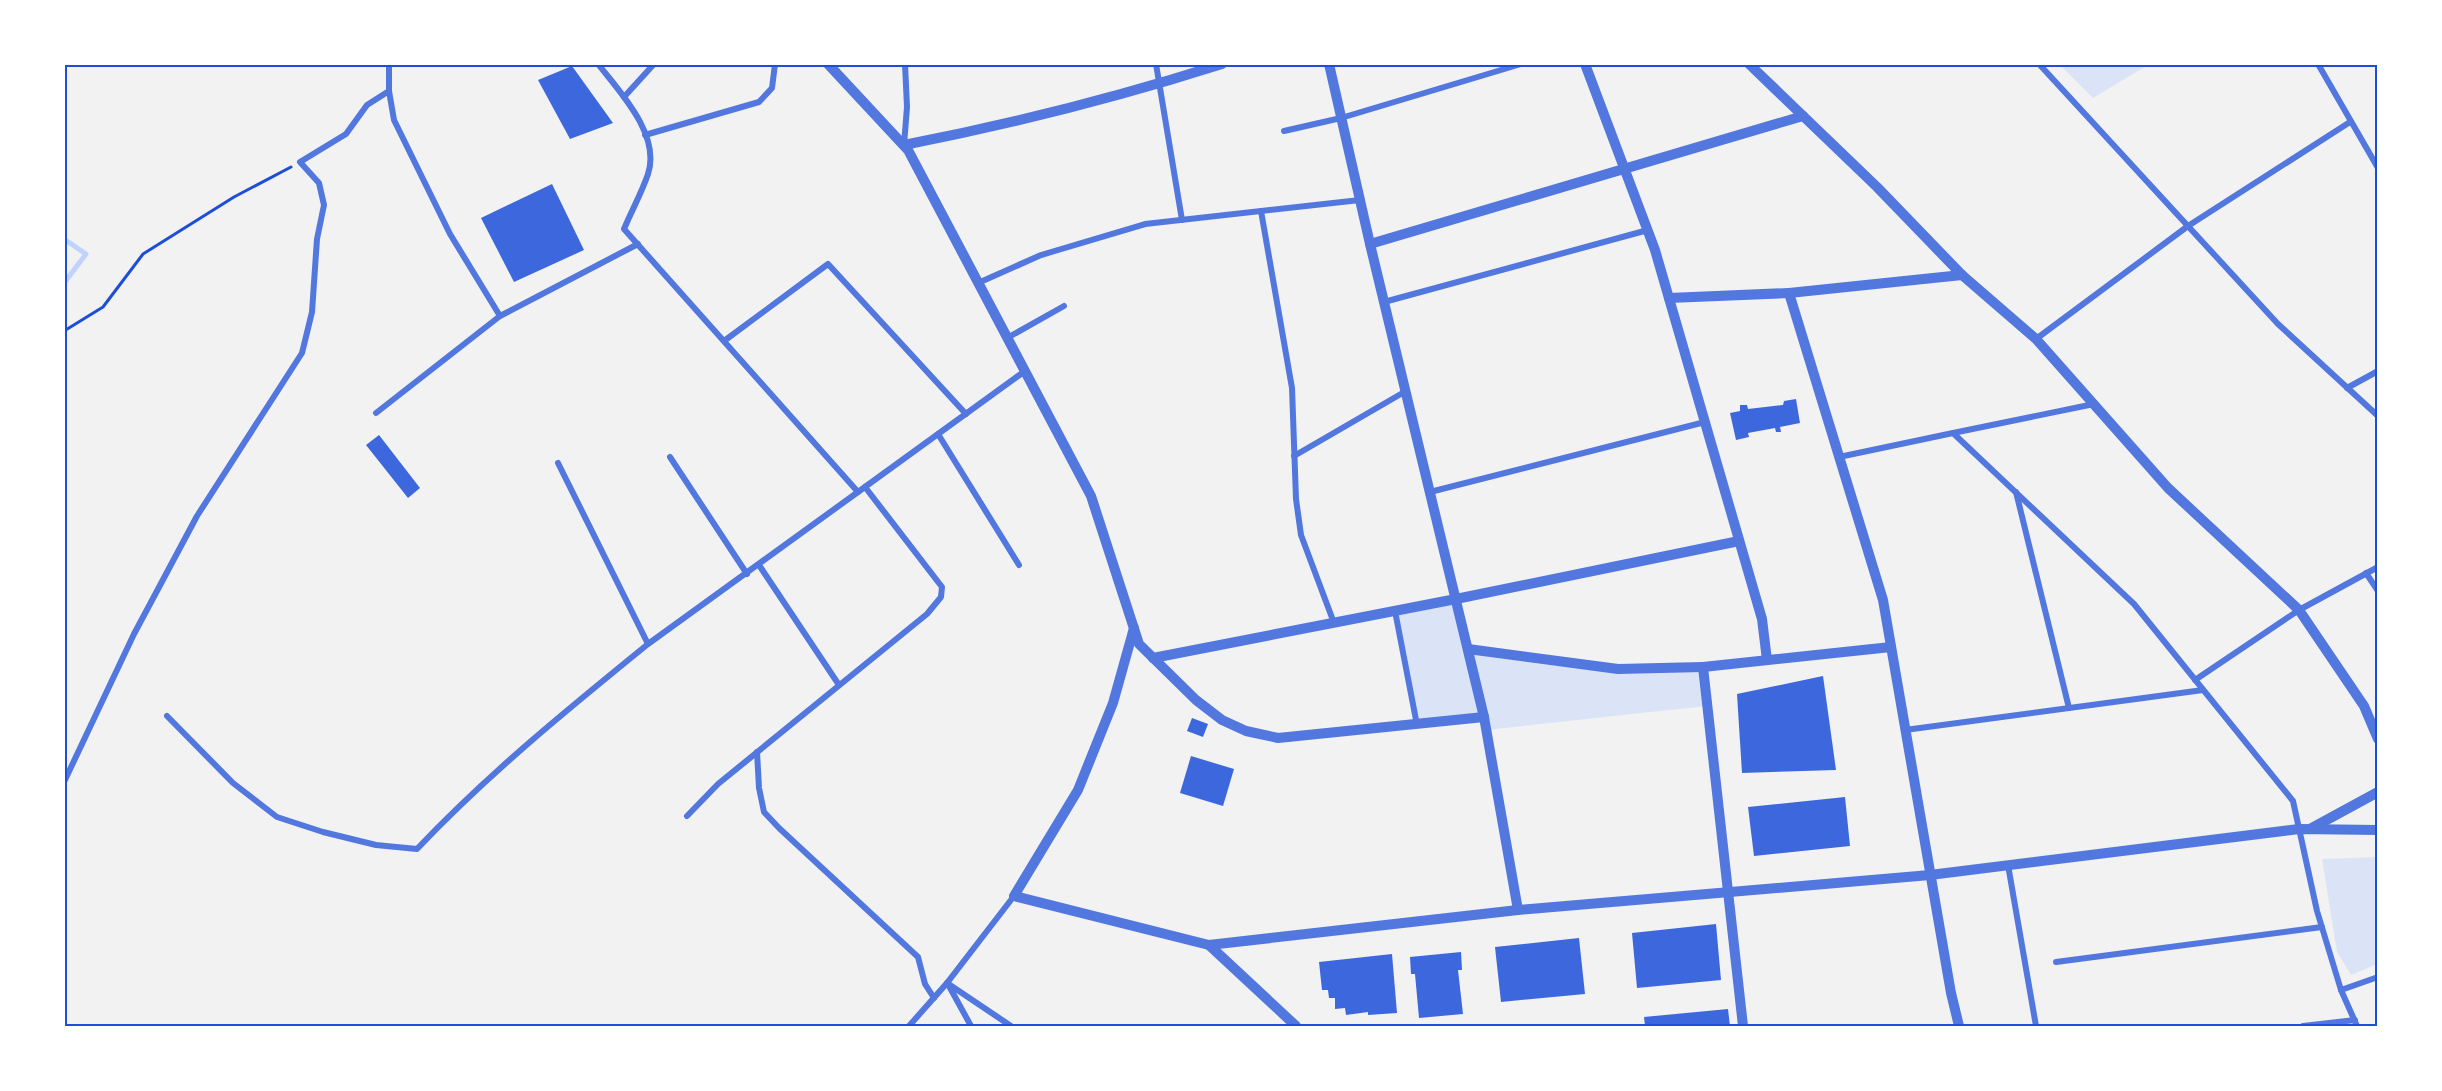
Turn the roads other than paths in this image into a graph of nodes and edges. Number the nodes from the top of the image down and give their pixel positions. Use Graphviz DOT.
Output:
graph roads {
  1 [pos="389,64"];
  2 [pos="598,64"];
  3 [pos="654,64"];
  4 [pos="775,64"];
  5 [pos="828,64"];
  6 [pos="905,64"];
  7 [pos="1156,64"];
  8 [pos="1222,64"];
  9 [pos="1329,64"];
  10 [pos="1521,64"];
  11 [pos="1585,64"];
  12 [pos="1749,64"];
  13 [pos="2039,64"];
  14 [pos="2318,64"];
  15 [pos="1159,84"];
  16 [pos="389,91"];
  17 [pos="624,97"];
  18 [pos="1803,116"];
  19 [pos="1341,118"];
  20 [pos="2350,122"];
  21 [pos="1284,131"];
  22 [pos="645,135"];
  23 [pos="904,145"];
  24 [pos="1624,167"];
  25 [pos="2378,168"];
  26 [pos="1360,200"];
  27 [pos="1261,211"];
  28 [pos="1182,220"];
  29 [pos="2188,226"];
  30 [pos="1648,230"];
  31 [pos="638,244"];
  32 [pos="1370,244"];
  33 [pos="1962,275"];
  34 [pos="978,283"];
  35 [pos="1789,293"];
  36 [pos="1669,298"];
  37 [pos="1384,302"];
  38 [pos="1064,306"];
  39 [pos="500,316"];
  40 [pos="1007,338"];
  41 [pos="2036,339"];
  42 [pos="724,341"];
  43 [pos="1025,371"];
  44 [pos="2378,371"];
  45 [pos="2347,388"];
  46 [pos="1406,391"];
  47 [pos="2094,404"];
  48 [pos="376,413"];
  49 [pos="966,414"];
  50 [pos="2378,417"];
  51 [pos="1705,422"];
  52 [pos="1953,433"];
  53 [pos="938,434"];
  54 [pos="1294,456"];
  55 [pos="670,457"];
  56 [pos="1839,457"];
  57 [pos="558,463"];
  58 [pos="865,487"];
  59 [pos="858,492"];
  60 [pos="1431,492"];
  61 [pos="2015,492"];
  62 [pos="1739,541"];
  63 [pos="759,565"];
  64 [pos="1019,565"];
  65 [pos="2378,567"];
  66 [pos="2366,573"];
  67 [pos="747,574"];
  68 [pos="2378,591"];
  69 [pos="1456,599"];
  70 [pos="2299,610"];
  71 [pos="1395,611"];
  72 [pos="1334,623"];
  73 [pos="1134,628"];
  74 [pos="648,644"];
  75 [pos="1891,647"];
  76 [pos="1468,649"];
  77 [pos="1153,658"];
  78 [pos="1767,660"];
  79 [pos="1703,668"];
  80 [pos="2195,680"];
  81 [pos="839,685"];
  82 [pos="2203,690"];
  83 [pos="2364,706"];
  84 [pos="2069,708"];
  85 [pos="2378,715"];
  86 [pos="167,716"];
  87 [pos="1484,717"];
  88 [pos="1417,725"];
  89 [pos="1905,730"];
  90 [pos="2378,739"];
  91 [pos="757,752"];
  92 [pos="64,782"];
  93 [pos="2378,792"];
  94 [pos="687,816"];
  95 [pos="2304,829"];
  96 [pos="2378,830"];
  97 [pos="2008,865"];
  98 [pos="1930,875"];
  99 [pos="1730,892"];
  100 [pos="1014,897"];
  101 [pos="1518,910"];
  102 [pos="2322,927"];
  103 [pos="1209,945"];
  104 [pos="2056,962"];
  105 [pos="2378,977"];
  106 [pos="947,983"];
  107 [pos="2341,990"];
  108 [pos="934,998"];
  109 [pos="2356,1023"];
  110 [pos="909,1026"];
  111 [pos="971,1026"];
  112 [pos="1011,1026"];
  113 [pos="1296,1026"];
  114 [pos="1743,1026"];
  115 [pos="1959,1026"];
  116 [pos="2036,1026"];
  117 [pos="2303,1026"];
  1 -- 16 [label="street"];
  2 -- 17 [label="street"];
  3 -- 17 [label="street"];
  4 -- 22 [label="street"];
  5 -- 23 [label="street"];
  6 -- 23 [label="street"];
  7 -- 15 [label="street"];
  8 -- 15 [label="street"];
  9 -- 19 [label="street"];
  10 -- 19 [label="street"];
  11 -- 24 [label="street"];
  12 -- 18 [label="street"];
  13 -- 29 [label="street"];
  14 -- 20 [label="street"];
  15 -- 23 [label="street"];
  15 -- 28 [label="street"];
  16 -- 39 [label="street"];
  16 -- 92 [label="street"];
  17 -- 22 [label="street"];
  18 -- 24 [label="street"];
  18 -- 33 [label="street"];
  19 -- 21 [label="street"];
  19 -- 26 [label="street"];
  20 -- 25 [label="street"];
  20 -- 29 [label="street"];
  22 -- 31 [label="street"];
  23 -- 34 [label="street"];
  24 -- 30 [label="street"];
  24 -- 32 [label="street"];
  26 -- 27 [label="street"];
  26 -- 32 [label="street"];
  27 -- 28 [label="street"];
  27 -- 54 [label="street"];
  28 -- 34 [label="street"];
  29 -- 41 [label="street"];
  29 -- 45 [label="street"];
  30 -- 36 [label="street"];
  30 -- 37 [label="street"];
  31 -- 39 [label="street"];
  31 -- 42 [label="street"];
  32 -- 37 [label="street"];
  33 -- 35 [label="street"];
  33 -- 41 [label="street"];
  34 -- 40 [label="street"];
  35 -- 36 [label="street"];
  35 -- 56 [label="street"];
  36 -- 51 [label="street"];
  37 -- 46 [label="street"];
  38 -- 40 [label="street"];
  39 -- 48 [label="street"];
  40 -- 43 [label="street"];
  41 -- 47 [label="street"];
  42 -- 49 [label="street"];
  42 -- 59 [label="street"];
  43 -- 49 [label="street"];
  43 -- 73 [label="street"];
  44 -- 45 [label="street"];
  45 -- 50 [label="street"];
  46 -- 54 [label="street"];
  46 -- 60 [label="street"];
  47 -- 52 [label="street"];
  47 -- 70 [label="street"];
  49 -- 53 [label="street"];
  51 -- 60 [label="street"];
  51 -- 62 [label="street"];
  52 -- 56 [label="street"];
  52 -- 61 [label="street"];
  53 -- 58 [label="street"];
  53 -- 64 [label="street"];
  54 -- 72 [label="street"];
  55 -- 67 [label="street"];
  56 -- 75 [label="street"];
  57 -- 74 [label="street"];
  58 -- 59 [label="street"];
  58 -- 81 [label="street"];
  59 -- 63 [label="street"];
  60 -- 69 [label="street"];
  61 -- 80 [label="street"];
  61 -- 84 [label="street"];
  62 -- 69 [label="street"];
  62 -- 78 [label="street"];
  63 -- 67 [label="street"];
  63 -- 81 [label="street"];
  65 -- 66 [label="street"];
  66 -- 68 [label="street"];
  66 -- 70 [label="street"];
  67 -- 74 [label="street"];
  69 -- 71 [label="street"];
  69 -- 76 [label="street"];
  70 -- 80 [label="street"];
  70 -- 83 [label="street"];
  71 -- 72 [label="street"];
  71 -- 88 [label="street"];
  72 -- 77 [label="street"];
  73 -- 77 [label="street"];
  73 -- 100 [label="street"];
  74 -- 86 [label="street"];
  75 -- 78 [label="street"];
  75 -- 89 [label="street"];
  76 -- 79 [label="street"];
  76 -- 87 [label="street"];
  77 -- 88 [label="street"];
  78 -- 79 [label="street"];
  79 -- 99 [label="street"];
  80 -- 82 [label="street"];
  81 -- 91 [label="street"];
  82 -- 84 [label="street"];
  82 -- 95 [label="street"];
  83 -- 85 [label="street"];
  83 -- 90 [label="street"];
  84 -- 89 [label="street"];
  87 -- 88 [label="street"];
  87 -- 101 [label="street"];
  89 -- 98 [label="street"];
  91 -- 94 [label="street"];
  91 -- 108 [label="street"];
  93 -- 95 [label="street"];
  95 -- 96 [label="street"];
  95 -- 97 [label="street"];
  95 -- 102 [label="street"];
  97 -- 98 [label="street"];
  97 -- 116 [label="street"];
  98 -- 99 [label="street"];
  98 -- 115 [label="street"];
  99 -- 101 [label="street"];
  99 -- 114 [label="street"];
  100 -- 103 [label="street"];
  100 -- 106 [label="street"];
  101 -- 103 [label="street"];
  102 -- 104 [label="street"];
  102 -- 107 [label="street"];
  103 -- 113 [label="street"];
  105 -- 107 [label="street"];
  106 -- 108 [label="street"];
  106 -- 111 [label="street"];
  106 -- 112 [label="street"];
  107 -- 109 [label="street"];
  108 -- 110 [label="street"];
  109 -- 117 [label="street"];
}
